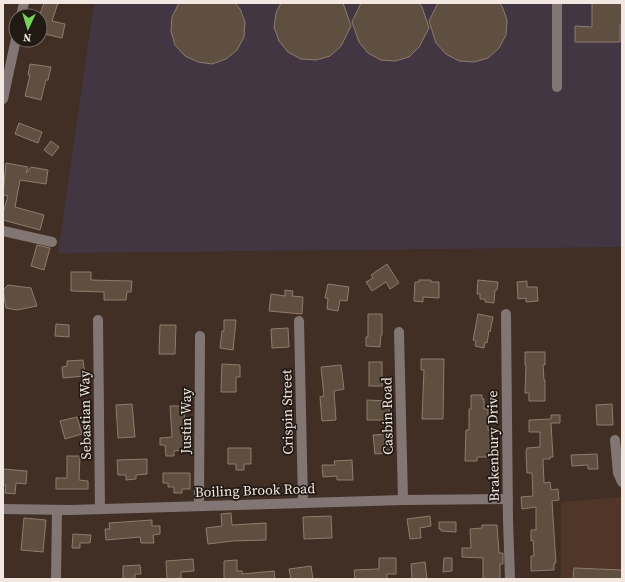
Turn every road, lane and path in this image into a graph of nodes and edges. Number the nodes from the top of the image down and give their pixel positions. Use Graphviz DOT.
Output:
graph roads {
  1 [pos="557,3"];
  2 [pos="14,48"];
  3 [pos="557,87"];
  4 [pos="3,99"];
  5 [pos="3,231"];
  6 [pos="52,242"];
  7 [pos="506,314"];
  8 [pos="98,320"];
  9 [pos="299,321"];
  10 [pos="399,332"];
  11 [pos="200,336"];
  12 [pos="615,440"];
  13 [pos="622,482"];
  14 [pos="508,499"];
  15 [pos="403,500"];
  16 [pos="303,503"];
  17 [pos="199,506"];
  18 [pos="3,509"];
  19 [pos="100,509"];
  20 [pos="57,510"];
  21 [pos="56,579"];
  22 [pos="510,579"];
  1 -- 3 [label="street"];
  2 -- 4 [label="street"];
  5 -- 6 [label="street"];
  7 -- 14 [label="street, Brakenbury Drive"];
  8 -- 19 [label="street, Sebastian Way"];
  9 -- 16 [label="street, Crispin Street"];
  10 -- 15 [label="street, Casbin Road"];
  11 -- 17 [label="street, Justin Way"];
  12 -- 13 [label="street"];
  14 -- 15 [label="street, Boiling Brook Road"];
  14 -- 22 [label="street, Brakenbury Drive"];
  15 -- 16 [label="street, Boiling Brook Road"];
  16 -- 17 [label="street, Boiling Brook Road"];
  17 -- 19 [label="street, Boiling Brook Road"];
  18 -- 20 [label="street, Boiling Brook Road"];
  19 -- 20 [label="street, Boiling Brook Road"];
  20 -- 21 [label="street"];
}
